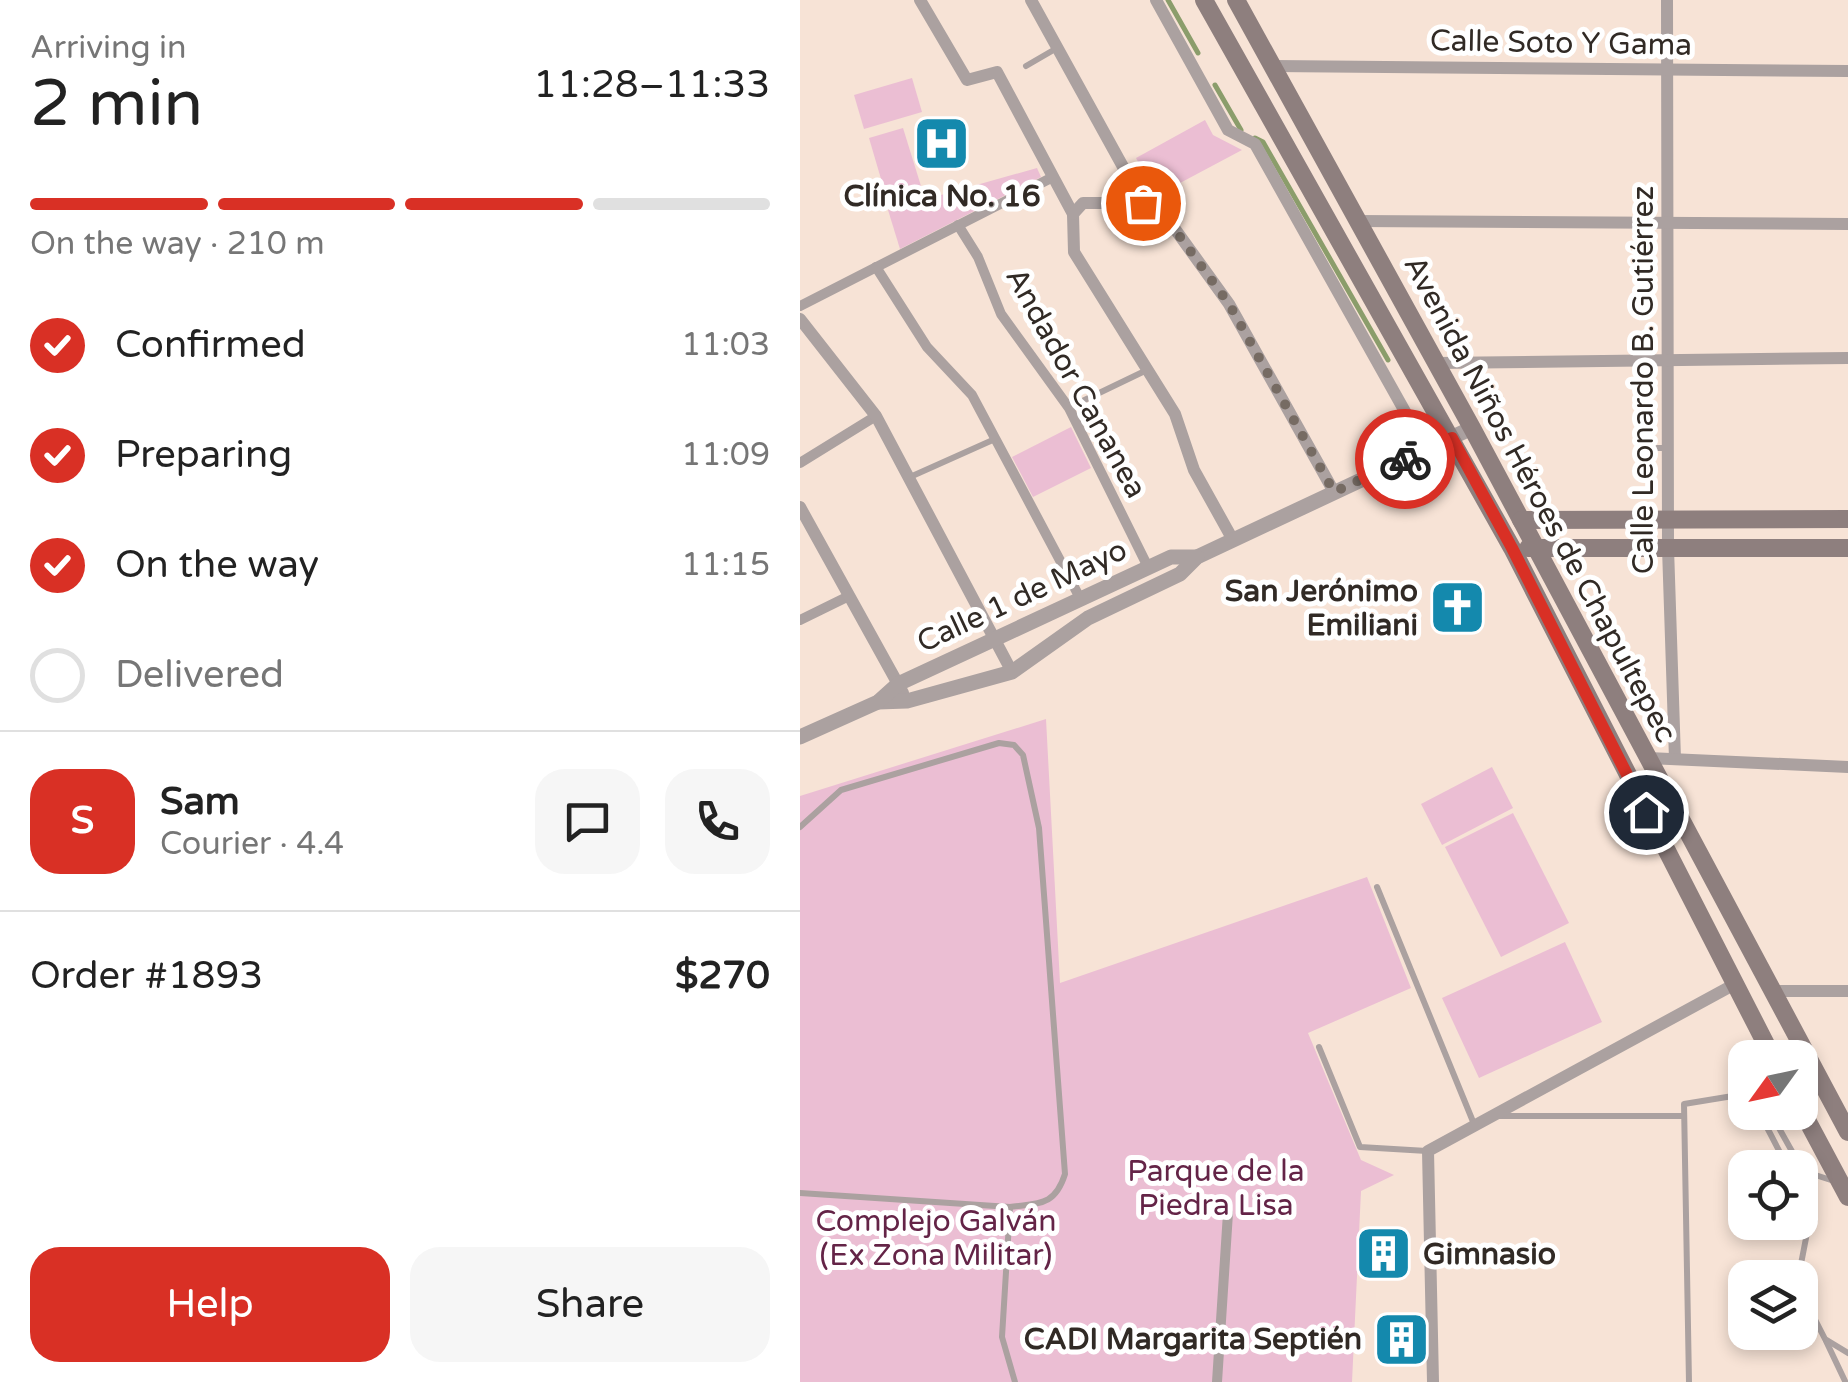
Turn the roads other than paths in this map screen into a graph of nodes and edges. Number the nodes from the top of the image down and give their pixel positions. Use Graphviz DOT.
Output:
graph roads {
  1 [pos="920,0"];
  2 [pos="1031,0"];
  3 [pos="1156,0"];
  4 [pos="1204,0"];
  5 [pos="1236,0"];
  6 [pos="1667,0"];
  7 [pos="1057,48"];
  8 [pos="1026,66"];
  9 [pos="1273,66"];
  10 [pos="1667,70"];
  11 [pos="1848,71"];
  12 [pos="1053,177"];
  13 [pos="1143,203"];
  14 [pos="1073,214"];
  15 [pos="1357,221"];
  16 [pos="1668,223"];
  17 [pos="1848,224"];
  18 [pos="958,225"];
  19 [pos="876,267"];
  20 [pos="800,306"];
  21 [pos="800,319"];
  22 [pos="1848,358"];
  23 [pos="1668,360"];
  24 [pos="1436,363"];
  25 [pos="1149,370"];
  26 [pos="1069,408"];
  27 [pos="876,416"];
  28 [pos="1472,428"];
  29 [pos="995,438"];
  30 [pos="1452,438"];
  31 [pos="1641,448"];
  32 [pos="1668,448"];
  33 [pos="1426,449"];
  34 [pos="800,463"];
  35 [pos="909,478"];
  36 [pos="1334,492"];
  37 [pos="801,510"];
  38 [pos="1668,519"];
  39 [pos="1787,519"];
  40 [pos="1521,520"];
  41 [pos="1844,520"];
  42 [pos="1232,540"];
  43 [pos="1536,547"];
  44 [pos="1512,548"];
  45 [pos="1668,548"];
  46 [pos="1787,548"];
  47 [pos="1844,548"];
  48 [pos="1197,557"];
  49 [pos="1148,567"];
  50 [pos="850,596"];
  51 [pos="1080,598"];
  52 [pos="800,620"];
  53 [pos="994,638"];
  54 [pos="1012,672"];
  55 [pos="898,684"];
  56 [pos="907,700"];
  57 [pos="878,702"];
  58 [pos="800,738"];
  59 [pos="1648,758"];
  60 [pos="1674,759"];
  61 [pos="1848,767"];
  62 [pos="800,827"];
  63 [pos="1376,887"];
  64 [pos="1734,984"];
  65 [pos="1773,990"];
  66 [pos="1848,990"];
  67 [pos="1764,1040"];
  68 [pos="1319,1048"];
  69 [pos="1728,1097"];
  70 [pos="1492,1116"];
  71 [pos="1684,1116"];
  72 [pos="1475,1125"];
  73 [pos="1781,1130"];
  74 [pos="1812,1130"];
  75 [pos="1848,1132"];
  76 [pos="1428,1151"];
  77 [pos="1844,1189"];
  78 [pos="800,1193"];
  79 [pos="1010,1207"];
  80 [pos="1228,1213"];
  81 [pos="1806,1240"];
  82 [pos="1825,1340"];
  83 [pos="1848,1352"];
  84 [pos="1845,1381"];
  85 [pos="1015,1382"];
  86 [pos="1216,1382"];
  87 [pos="1433,1382"];
  88 [pos="1689,1382"];
  1 -- 12 [label="street"];
  2 -- 7 [label="street"];
  3 -- 33 [label="street"];
  4 -- 30 [label="main road, Avenida Niños Héroes de Chapultepec"];
  5 -- 9 [label="main road, Avenida Niños Héroes de Chapultepec"];
  6 -- 10 [label="street, Calle Leonardo B. Gutiérrez"];
  7 -- 8 [label="lane"];
  7 -- 13 [label="street"];
  9 -- 10 [label="street, Calle Soto Y Gama"];
  9 -- 15 [label="main road, Avenida Niños Héroes de Chapultepec"];
  10 -- 11 [label="street, Calle Soto Y Gama"];
  10 -- 16 [label="street, Calle Leonardo B. Gutiérrez"];
  12 -- 14 [label="street"];
  12 -- 18 [label="street"];
  13 -- 14 [label="street"];
  13 -- 36 [label="street"];
  14 -- 25 [label="street"];
  15 -- 16 [label="street"];
  15 -- 24 [label="main road, Avenida Niños Héroes de Chapultepec"];
  16 -- 17 [label="street"];
  16 -- 23 [label="street, Calle Leonardo B. Gutiérrez"];
  18 -- 19 [label="street"];
  18 -- 26 [label="street, Andador Cananea"];
  19 -- 20 [label="street"];
  19 -- 29 [label="street"];
  21 -- 27 [label="street"];
  22 -- 23 [label="street"];
  23 -- 24 [label="street"];
  23 -- 32 [label="street, Calle Leonardo B. Gutiérrez"];
  24 -- 28 [label="main road, Avenida Niños Héroes de Chapultepec"];
  25 -- 26 [label="lane"];
  25 -- 42 [label="street"];
  26 -- 49 [label="street, Andador Cananea"];
  27 -- 34 [label="street"];
  27 -- 35 [label="street"];
  28 -- 30 [label="street, Calle 1 de Mayo"];
  28 -- 40 [label="main road, Avenida Niños Héroes de Chapultepec"];
  29 -- 35 [label="lane"];
  29 -- 51 [label="street"];
  30 -- 33 [label="street, Calle 1 de Mayo"];
  30 -- 44 [label="main road, Avenida Niños Héroes de Chapultepec"];
  31 -- 32 [label="lane"];
  32 -- 38 [label="street, Calle Leonardo B. Gutiérrez"];
  33 -- 36 [label="street, Calle 1 de Mayo"];
  35 -- 53 [label="street"];
  36 -- 42 [label="street, Calle 1 de Mayo"];
  37 -- 50 [label="street"];
  38 -- 39 [label="main road"];
  38 -- 40 [label="main road"];
  38 -- 45 [label="street, Calle Leonardo B. Gutiérrez"];
  39 -- 41 [label="main road"];
  39 -- 46 [label="main road"];
  40 -- 43 [label="main road, Avenida Niños Héroes de Chapultepec"];
  41 -- 47 [label="main road"];
  42 -- 48 [label="street, Calle 1 de Mayo"];
  43 -- 44 [label="main road"];
  43 -- 45 [label="main road"];
  43 -- 59 [label="main road, Avenida Niños Héroes de Chapultepec"];
  44 -- 64 [label="main road, Avenida Niños Héroes de Chapultepec"];
  45 -- 46 [label="main road"];
  45 -- 60 [label="street, Calle Leonardo B. Gutiérrez"];
  46 -- 47 [label="main road"];
  48 -- 49 [label="street, Calle 1 de Mayo"];
  48 -- 54 [label="street, Calle 1 de Mayo"];
  49 -- 51 [label="street, Calle 1 de Mayo"];
  50 -- 52 [label="street"];
  50 -- 55 [label="street"];
  51 -- 53 [label="street, Calle 1 de Mayo"];
  53 -- 54 [label="street"];
  53 -- 55 [label="street, Calle 1 de Mayo"];
  54 -- 56 [label="street, Calle 1 de Mayo"];
  55 -- 56 [label="street"];
  55 -- 57 [label="street, Calle 1 de Mayo"];
  56 -- 57 [label="street, Calle 1 de Mayo"];
  57 -- 58 [label="street, Calle 1 de Mayo"];
  59 -- 60 [label="street"];
  59 -- 65 [label="main road, Avenida Niños Héroes de Chapultepec"];
  60 -- 61 [label="street"];
  62 -- 79 [label="lane"];
  63 -- 72 [label="lane"];
  64 -- 67 [label="main road, Avenida Niños Héroes de Chapultepec"];
  64 -- 70 [label="street"];
  65 -- 66 [label="street"];
  65 -- 75 [label="main road, Avenida Niños Héroes de Chapultepec"];
  68 -- 76 [label="lane"];
  69 -- 71 [label="lane"];
  70 -- 71 [label="lane"];
  70 -- 72 [label="street"];
  71 -- 88 [label="lane"];
  72 -- 76 [label="street"];
  73 -- 77 [label="lane"];
  74 -- 77 [label="main road"];
  76 -- 87 [label="street"];
  78 -- 79 [label="lane"];
  79 -- 85 [label="lane"];
  80 -- 86 [label="street"];
  81 -- 82 [label="lane"];
  82 -- 83 [label="lane"];
  82 -- 84 [label="lane"];
}
